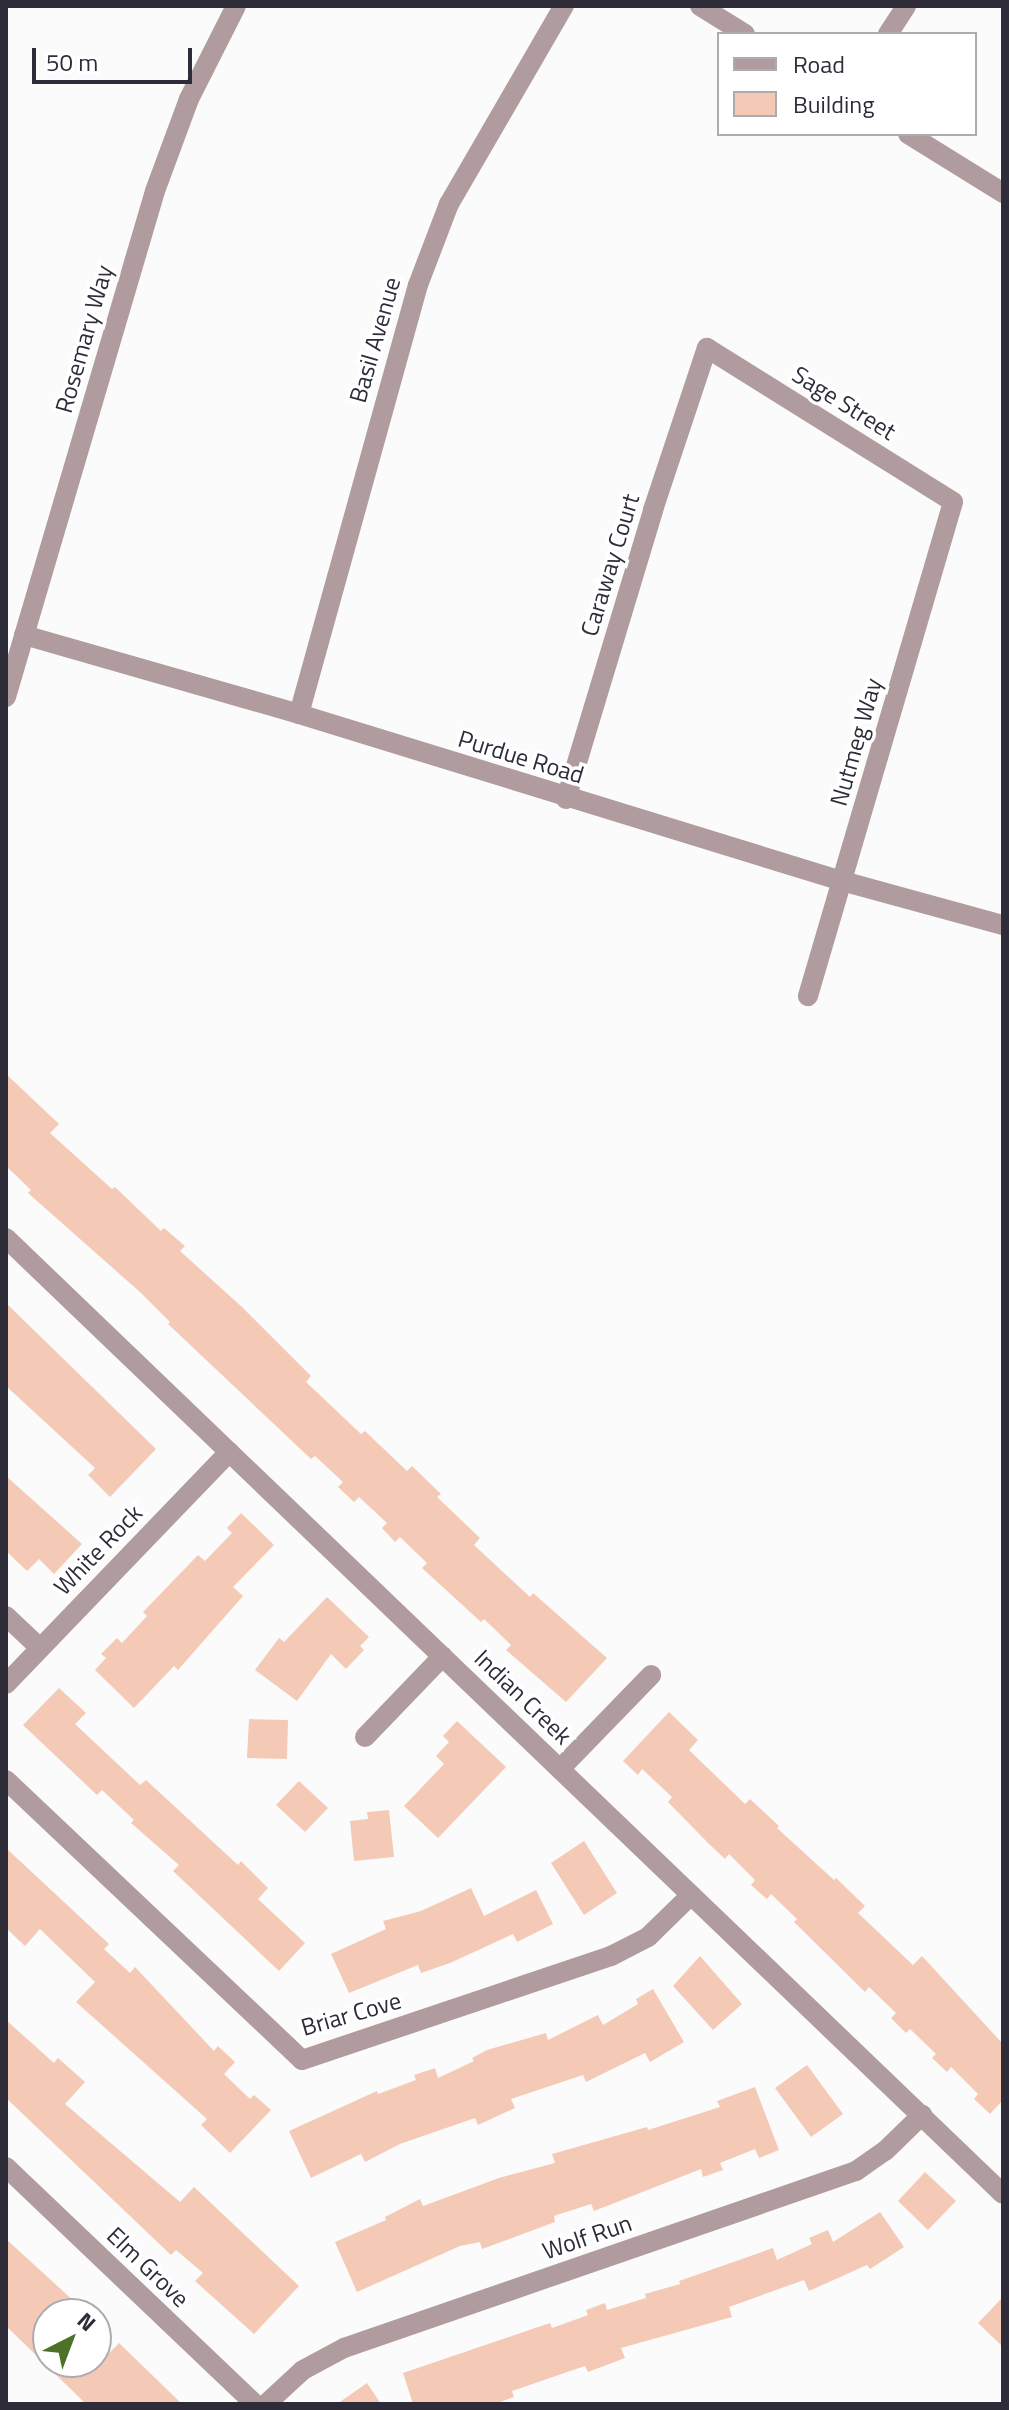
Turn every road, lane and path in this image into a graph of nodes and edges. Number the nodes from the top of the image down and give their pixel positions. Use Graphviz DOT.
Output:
graph roads {
  1 [pos="236,6"];
  2 [pos="564,6"];
  3 [pos="700,6"];
  4 [pos="906,6"];
  5 [pos="742,32"];
  6 [pos="889,32"];
  7 [pos="911,136"];
  8 [pos="1003,193"];
  9 [pos="707,348"];
  10 [pos="953,502"];
  11 [pos="24,635"];
  12 [pos="6,697"];
  13 [pos="299,714"];
  14 [pos="566,799"];
  15 [pos="842,881"];
  16 [pos="1003,925"];
  17 [pos="808,996"];
  18 [pos="6,1238"];
  19 [pos="229,1452"];
  20 [pos="6,1616"];
  21 [pos="40,1648"];
  22 [pos="443,1656"];
  23 [pos="651,1675"];
  24 [pos="6,1684"];
  25 [pos="365,1737"];
  26 [pos="560,1769"];
  27 [pos="6,1780"];
  28 [pos="691,1895"];
  29 [pos="922,2115"];
  30 [pos="6,2167"];
  31 [pos="1003,2194"];
  32 [pos="255,2404"];
  33 [pos="266,2404"];
  1 -- 11 [label="street, Rosemary Way"];
  2 -- 13 [label="street, Basil Avenue"];
  3 -- 5 [label="street"];
  4 -- 6 [label="street"];
  7 -- 8 [label="street"];
  9 -- 10 [label="street, Sage Street"];
  9 -- 14 [label="street, Caraway Court"];
  10 -- 15 [label="street, Nutmeg Way"];
  11 -- 12 [label="street, Rosemary Way"];
  11 -- 13 [label="street, Purdue Road"];
  13 -- 14 [label="street, Purdue Road"];
  14 -- 15 [label="street, Purdue Road"];
  15 -- 16 [label="street, Purdue Road"];
  15 -- 17 [label="street, Nutmeg Way"];
  18 -- 19 [label="street, Indian Creek"];
  19 -- 21 [label="street, White Rock"];
  19 -- 22 [label="street, Indian Creek"];
  20 -- 21 [label="street"];
  21 -- 24 [label="street, White Rock"];
  22 -- 25 [label="street"];
  22 -- 26 [label="street, Indian Creek"];
  23 -- 26 [label="street"];
  26 -- 28 [label="street, Indian Creek"];
  27 -- 28 [label="street, Briar Cove"];
  28 -- 29 [label="street, Indian Creek"];
  29 -- 31 [label="street, Indian Creek"];
  29 -- 33 [label="street, Wolf Run"];
  30 -- 32 [label="street, Elm Grove"];
}
